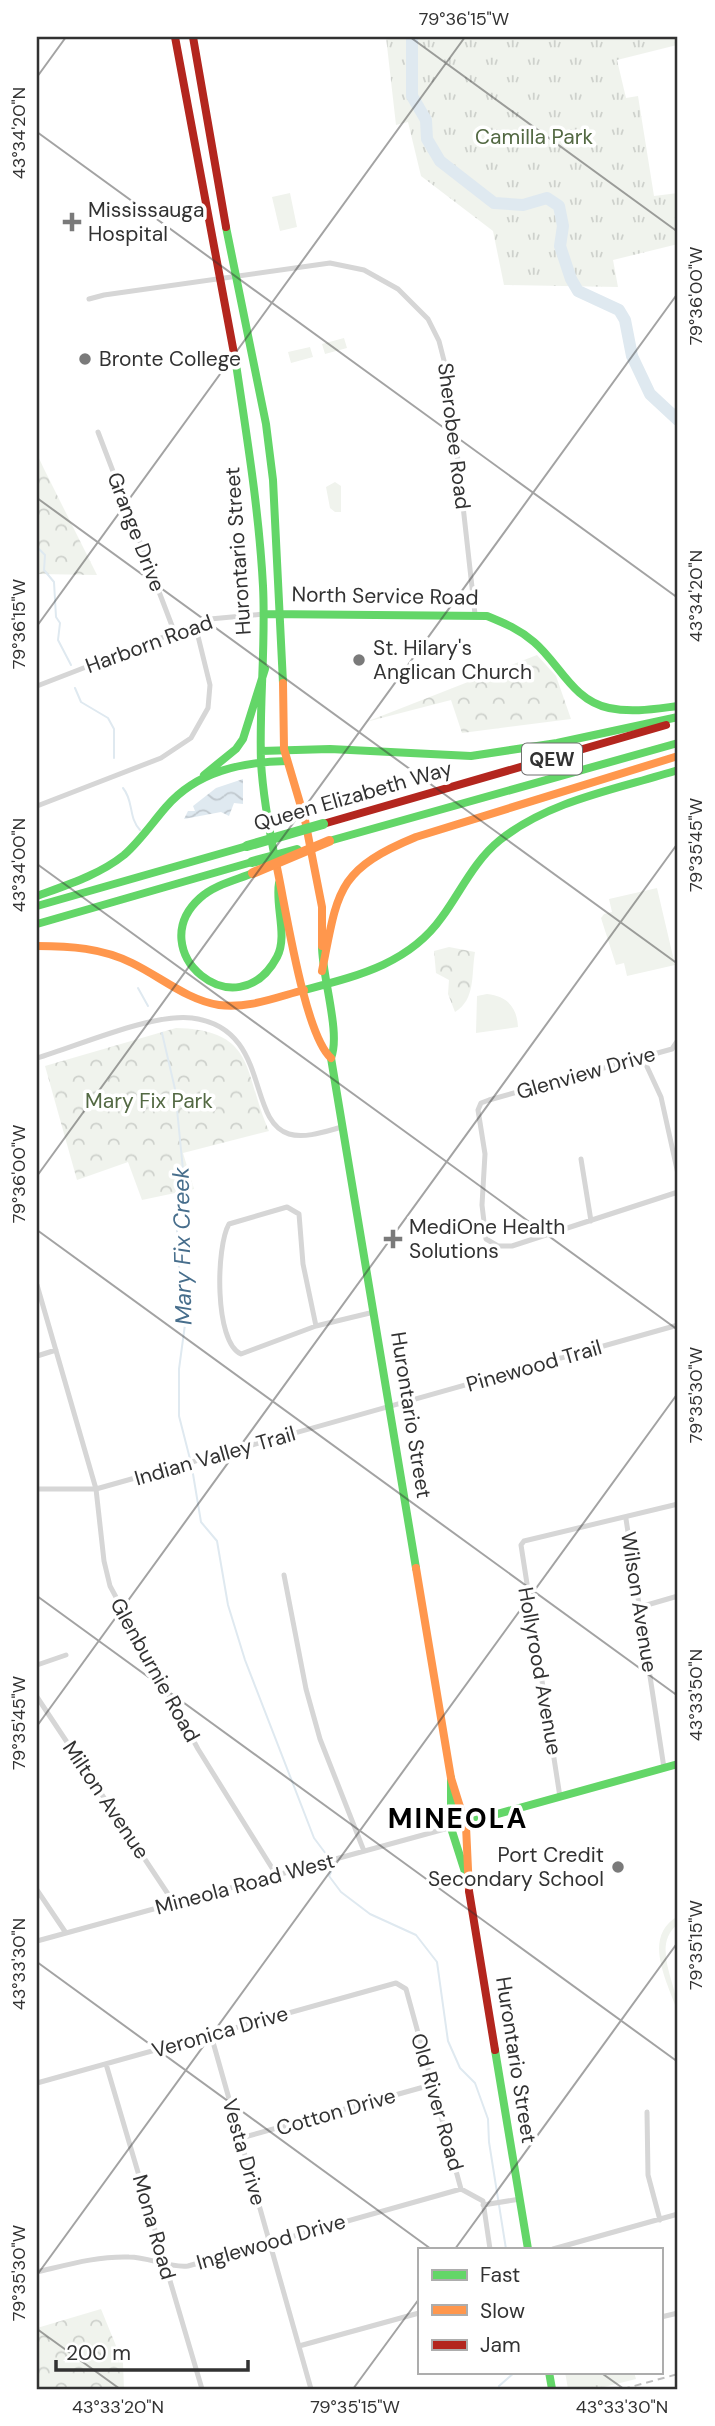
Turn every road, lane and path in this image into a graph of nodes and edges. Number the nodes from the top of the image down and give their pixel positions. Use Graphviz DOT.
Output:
graph roads {
  1 [pos="175,37"];
  2 [pos="193,37"];
  3 [pos="234,277"];
  4 [pos="220,279"];
  5 [pos="89,299"];
  6 [pos="98,432"];
  7 [pos="281,613"];
  8 [pos="264,614"];
  9 [pos="475,614"];
  10 [pos="195,624"];
  11 [pos="174,631"];
  12 [pos="265,670"];
  13 [pos="37,686"];
  14 [pos="678,706"];
  15 [pos="678,719"];
  16 [pos="678,743"];
  17 [pos="285,755"];
  18 [pos="261,756"];
  19 [pos="678,756"];
  20 [pos="678,770"];
  21 [pos="196,783"];
  22 [pos="37,806"];
  23 [pos="252,868"];
  24 [pos="279,883"];
  25 [pos="37,896"];
  26 [pos="37,906"];
  27 [pos="37,925"];
  28 [pos="37,946"];
  29 [pos="322,971"];
  30 [pos="324,984"];
  31 [pos="304,990"];
  32 [pos="678,1041"];
  33 [pos="37,1058"];
  34 [pos="331,1058"];
  35 [pos="643,1058"];
  36 [pos="342,1127"];
  37 [pos="582,1159"];
  38 [pos="678,1174"];
  39 [pos="678,1192"];
  40 [pos="591,1221"];
  41 [pos="37,1285"];
  42 [pos="374,1312"];
  43 [pos="678,1325"];
  44 [pos="316,1326"];
  45 [pos="56,1350"];
  46 [pos="37,1356"];
  47 [pos="390,1406"];
  48 [pos="37,1489"];
  49 [pos="96,1489"];
  50 [pos="678,1504"];
  51 [pos="626,1519"];
  52 [pos="284,1575"];
  53 [pos="678,1596"];
  54 [pos="639,1607"];
  55 [pos="66,1655"];
  56 [pos="37,1665"];
  57 [pos="37,1697"];
  58 [pos="678,1764"];
  59 [pos="664,1768"];
  60 [pos="560,1797"];
  61 [pos="459,1825"];
  62 [pos="364,1851"];
  63 [pos="277,1876"];
  64 [pos="37,1890"];
  65 [pos="174,1903"];
  66 [pos="66,1933"];
  67 [pos="37,1941"];
  68 [pos="402,1985"];
  69 [pos="211,2035"];
  70 [pos="106,2064"];
  71 [pos="37,2083"];
  72 [pos="431,2085"];
  73 [pos="648,2112"];
  74 [pos="241,2138"];
  75 [pos="461,2189"];
  76 [pos="520,2199"];
  77 [pos="483,2205"];
  78 [pos="678,2214"];
  79 [pos="660,2220"];
  80 [pos="270,2242"];
  81 [pos="489,2248"];
  82 [pos="528,2248"];
  83 [pos="557,2248"];
  84 [pos="164,2263"];
  85 [pos="37,2272"];
  86 [pos="418,2313"];
  87 [pos="299,2346"];
  88 [pos="202,2389"];
  89 [pos="311,2389"];
  1 -- 4 [label="main road, Hurontario Street"];
  2 -- 3 [label="main road, Hurontario Street"];
  3 -- 4 [label="street, Sherobee Road"];
  3 -- 7 [label="main road, Hurontario Street"];
  3 -- 9 [label="street, Sherobee Road"];
  4 -- 5 [label="street, Sherobee Road"];
  4 -- 8 [label="main road, Hurontario Street"];
  6 -- 11 [label="street, Grange Drive"];
  7 -- 8 [label="main road, North Service Road"];
  7 -- 9 [label="main road, North Service Road"];
  7 -- 17 [label="main road, Hurontario Street"];
  8 -- 10 [label="street, Harborn Road"];
  8 -- 12 [label="main road, Hurontario Street"];
  9 -- 14 [label="main road, North Service Road"];
  10 -- 11 [label="street, Harborn Road"];
  10 -- 22 [label="street"];
  11 -- 13 [label="street, Harborn Road"];
  12 -- 18 [label="main road, Hurontario Street"];
  12 -- 21 [label="main road"];
  15 -- 17 [label="main road"];
  15 -- 26 [label="main road, Queen Elizabeth Way / QEW, bridge"];
  16 -- 23 [label="main road, Queen Elizabeth Way / QEW, bridge"];
  17 -- 18 [label="main road"];
  17 -- 29 [label="main road, Hurontario Street"];
  18 -- 21 [label="main road"];
  18 -- 24 [label="main road, Hurontario Street"];
  19 -- 29 [label="main road"];
  20 -- 30 [label="main road"];
  21 -- 25 [label="main road"];
  23 -- 24 [label="main road"];
  23 -- 27 [label="main road, Queen Elizabeth Way / QEW"];
  24 -- 31 [label="main road, Hurontario Street"];
  28 -- 31 [label="main road"];
  29 -- 30 [label="main road, Hurontario Street"];
  30 -- 31 [label="main road"];
  30 -- 34 [label="main road, Hurontario Street"];
  31 -- 34 [label="main road, Hurontario Street"];
  32 -- 35 [label="street, Glenview Drive"];
  33 -- 36 [label="street"];
  34 -- 36 [label="main road, Hurontario Street"];
  35 -- 38 [label="street"];
  35 -- 40 [label="street, Glenview Drive"];
  36 -- 42 [label="main road, Hurontario Street"];
  37 -- 40 [label="street"];
  39 -- 40 [label="street"];
  41 -- 45 [label="street, Glenburnie Road"];
  42 -- 44 [label="street"];
  42 -- 47 [label="main road, Hurontario Street"];
  43 -- 47 [label="street, Pinewood Trail"];
  44 -- 44 [label="street"];
  45 -- 46 [label="street"];
  45 -- 49 [label="street, Glenburnie Road"];
  47 -- 49 [label="street, Indian Valley Trail"];
  47 -- 61 [label="main road, Hurontario Street"];
  48 -- 49 [label="street, Indian Valley Trail"];
  49 -- 63 [label="street, Glenburnie Road"];
  50 -- 51 [label="street"];
  51 -- 54 [label="street, Wilson Avenue"];
  51 -- 60 [label="street, Hollyrood Avenue"];
  52 -- 62 [label="street"];
  53 -- 54 [label="street"];
  54 -- 59 [label="street, Wilson Avenue"];
  55 -- 56 [label="street"];
  57 -- 65 [label="street, Milton Avenue"];
  58 -- 59 [label="main road"];
  59 -- 60 [label="main road"];
  60 -- 61 [label="main road"];
  61 -- 62 [label="street, Mineola Road West"];
  61 -- 76 [label="main road, Hurontario Street"];
  62 -- 63 [label="street, Mineola Road West"];
  63 -- 65 [label="street, Mineola Road West"];
  64 -- 66 [label="street"];
  65 -- 66 [label="street, Mineola Road West"];
  66 -- 67 [label="street, Mineola Road West"];
  68 -- 69 [label="street, Veronica Drive"];
  68 -- 72 [label="street, Old River Road"];
  69 -- 70 [label="street, Veronica Drive"];
  69 -- 74 [label="street, Vesta Drive"];
  70 -- 71 [label="street, Veronica Drive"];
  70 -- 84 [label="street, Mona Road"];
  72 -- 74 [label="street, Cotton Drive"];
  72 -- 75 [label="street, Old River Road"];
  73 -- 79 [label="street"];
  74 -- 80 [label="street, Vesta Drive"];
  75 -- 77 [label="street, Old River Road"];
  75 -- 80 [label="street, Inglewood Drive"];
  76 -- 77 [label="street"];
  76 -- 82 [label="main road, Hurontario Street"];
  77 -- 81 [label="street"];
  78 -- 79 [label="street"];
  79 -- 83 [label="street"];
  80 -- 84 [label="street, Inglewood Drive"];
  80 -- 87 [label="street, Vesta Drive"];
  84 -- 85 [label="street, Inglewood Drive"];
  84 -- 88 [label="street, Mona Road"];
  86 -- 87 [label="street"];
  87 -- 89 [label="street, Vesta Drive"];
}
